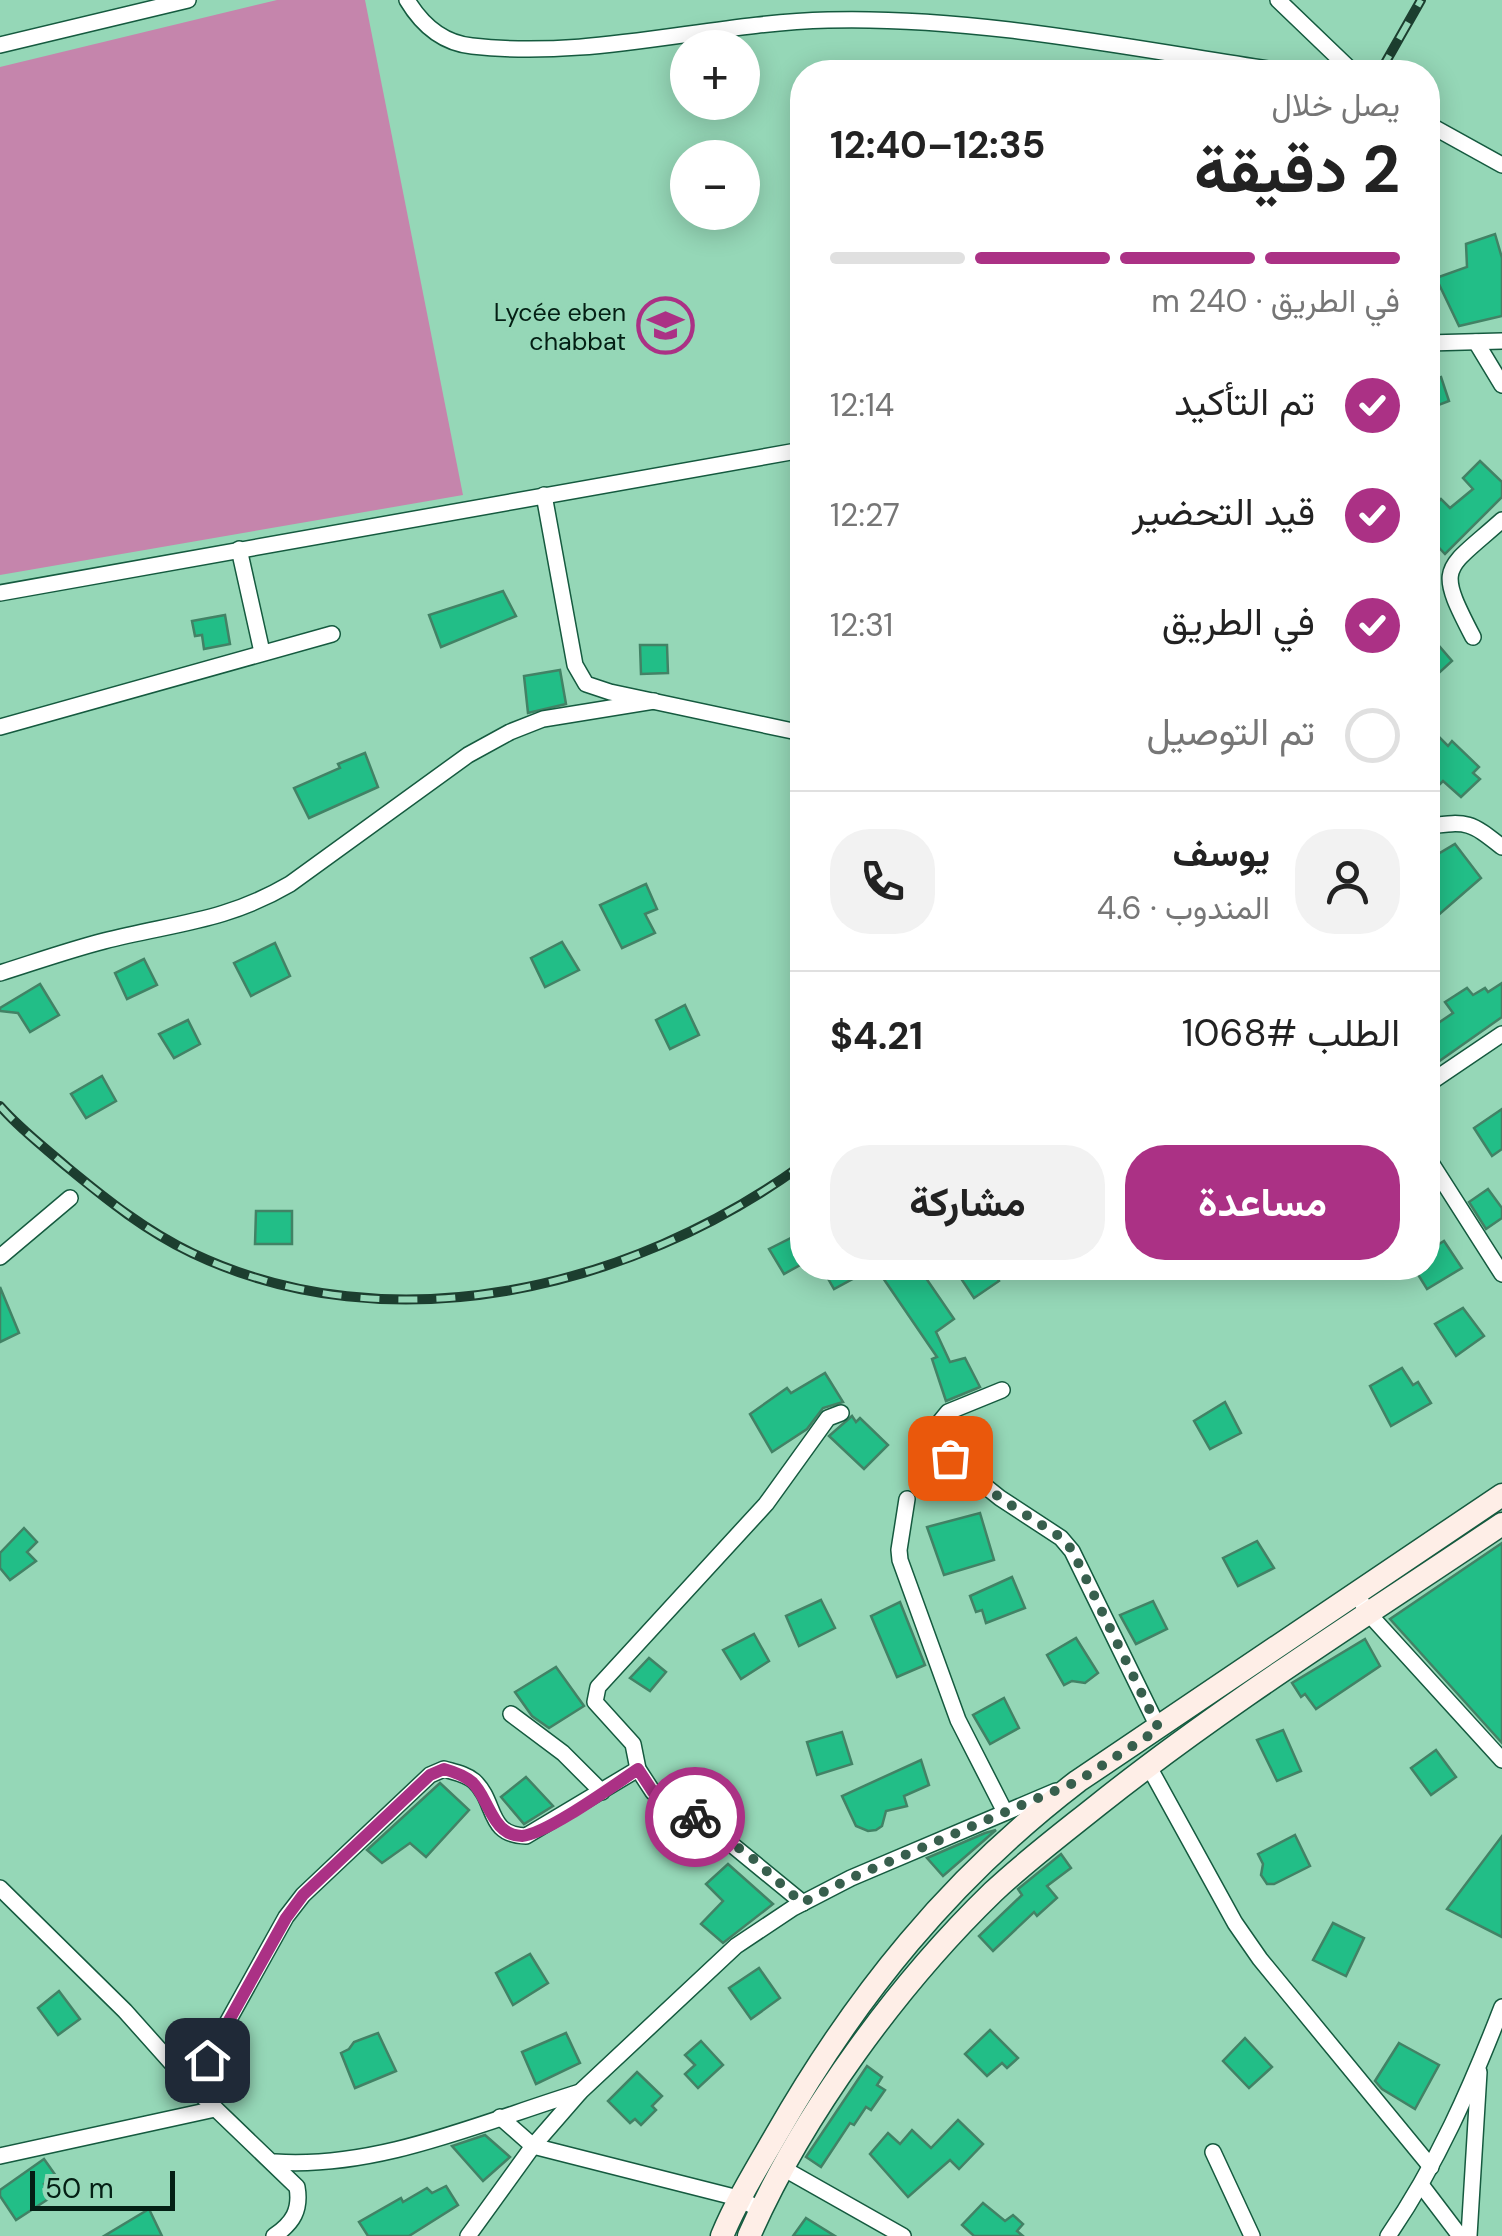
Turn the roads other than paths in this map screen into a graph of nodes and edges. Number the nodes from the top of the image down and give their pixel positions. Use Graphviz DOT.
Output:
graph roads {
  1 [pos="188,0"];
  2 [pos="407,0"];
  3 [pos="1278,0"];
  4 [pos="0,46"];
  5 [pos="1205,60"];
  6 [pos="1340,60"];
  7 [pos="1440,131"];
  8 [pos="1502,165"];
  9 [pos="1502,341"];
  10 [pos="1476,342"];
  11 [pos="1440,343"];
  12 [pos="1502,385"];
  13 [pos="790,452"];
  14 [pos="544,495"];
  15 [pos="1502,520"];
  16 [pos="239,550"];
  17 [pos="0,593"];
  18 [pos="332,634"];
  19 [pos="1473,637"];
  20 [pos="262,652"];
  21 [pos="654,701"];
  22 [pos="0,727"];
  23 [pos="790,730"];
  24 [pos="1440,825"];
  25 [pos="1502,847"];
  26 [pos="0,973"];
  27 [pos="1502,1034"];
  28 [pos="1440,1076"];
  29 [pos="1440,1177"];
  30 [pos="70,1198"];
  31 [pos="0,1257"];
  32 [pos="1501,1272"];
  33 [pos="1002,1390"];
  34 [pos="841,1413"];
  35 [pos="1502,1496"];
  36 [pos="907,1499"];
  37 [pos="1502,1524"];
  38 [pos="1363,1604"];
  39 [pos="511,1714"];
  40 [pos="1159,1729"];
  41 [pos="1502,1760"];
  42 [pos="1148,1765"];
  43 [pos="638,1769"];
  44 [pos="1078,1781"];
  45 [pos="602,1792"];
  46 [pos="1005,1812"];
  47 [pos="0,1888"];
  48 [pos="802,1903"];
  49 [pos="1502,2007"];
  50 [pos="1480,2064"];
  51 [pos="192,2086"];
  52 [pos="580,2092"];
  53 [pos="215,2108"];
  54 [pos="500,2116"];
  55 [pos="533,2146"];
  56 [pos="1213,2152"];
  57 [pos="0,2156"];
  58 [pos="274,2162"];
  59 [pos="780,2168"];
  60 [pos="1431,2168"];
  61 [pos="1422,2186"];
  62 [pos="738,2198"];
  63 [pos="761,2210"];
  64 [pos="274,2236"];
  65 [pos="468,2236"];
  66 [pos="722,2236"];
  67 [pos="749,2236"];
  68 [pos="903,2236"];
  69 [pos="1252,2236"];
  70 [pos="1388,2236"];
  71 [pos="1460,2236"];
  72 [pos="1469,2236"];
  1 -- 4 [label="street"];
  2 -- 5 [label="street"];
  3 -- 6 [label="street"];
  7 -- 8 [label="street"];
  9 -- 10 [label="street"];
  10 -- 11 [label="street"];
  10 -- 12 [label="street"];
  13 -- 14 [label="street"];
  14 -- 16 [label="street"];
  14 -- 21 [label="street"];
  15 -- 19 [label="street"];
  16 -- 17 [label="street"];
  16 -- 20 [label="street"];
  18 -- 20 [label="street"];
  20 -- 22 [label="street"];
  21 -- 23 [label="street"];
  21 -- 26 [label="street"];
  24 -- 25 [label="street"];
  27 -- 28 [label="street"];
  29 -- 32 [label="street"];
  30 -- 31 [label="street"];
  33 -- 40 [label="street"];
  34 -- 43 [label="street"];
  35 -- 38 [label="main road"];
  36 -- 46 [label="street"];
  37 -- 38 [label="main road"];
  38 -- 40 [label="main road"];
  38 -- 41 [label="street"];
  38 -- 42 [label="main road"];
  39 -- 45 [label="street"];
  40 -- 44 [label="main road"];
  42 -- 59 [label="main road"];
  42 -- 60 [label="street"];
  43 -- 45 [label="street"];
  43 -- 48 [label="street"];
  44 -- 46 [label="street"];
  44 -- 62 [label="main road"];
  45 -- 51 [label="street"];
  46 -- 48 [label="street"];
  47 -- 51 [label="street"];
  48 -- 52 [label="street"];
  49 -- 50 [label="street"];
  50 -- 60 [label="street"];
  50 -- 72 [label="street"];
  51 -- 53 [label="street"];
  52 -- 54 [label="street"];
  52 -- 55 [label="street"];
  53 -- 57 [label="street"];
  53 -- 58 [label="street"];
  54 -- 55 [label="street"];
  54 -- 58 [label="street"];
  55 -- 62 [label="street"];
  55 -- 65 [label="street"];
  56 -- 69 [label="street"];
  58 -- 64 [label="street"];
  59 -- 63 [label="main road"];
  59 -- 68 [label="street"];
  60 -- 61 [label="street"];
  61 -- 70 [label="street"];
  61 -- 71 [label="street"];
  62 -- 63 [label="street"];
  62 -- 66 [label="main road"];
  63 -- 67 [label="main road"];
}
